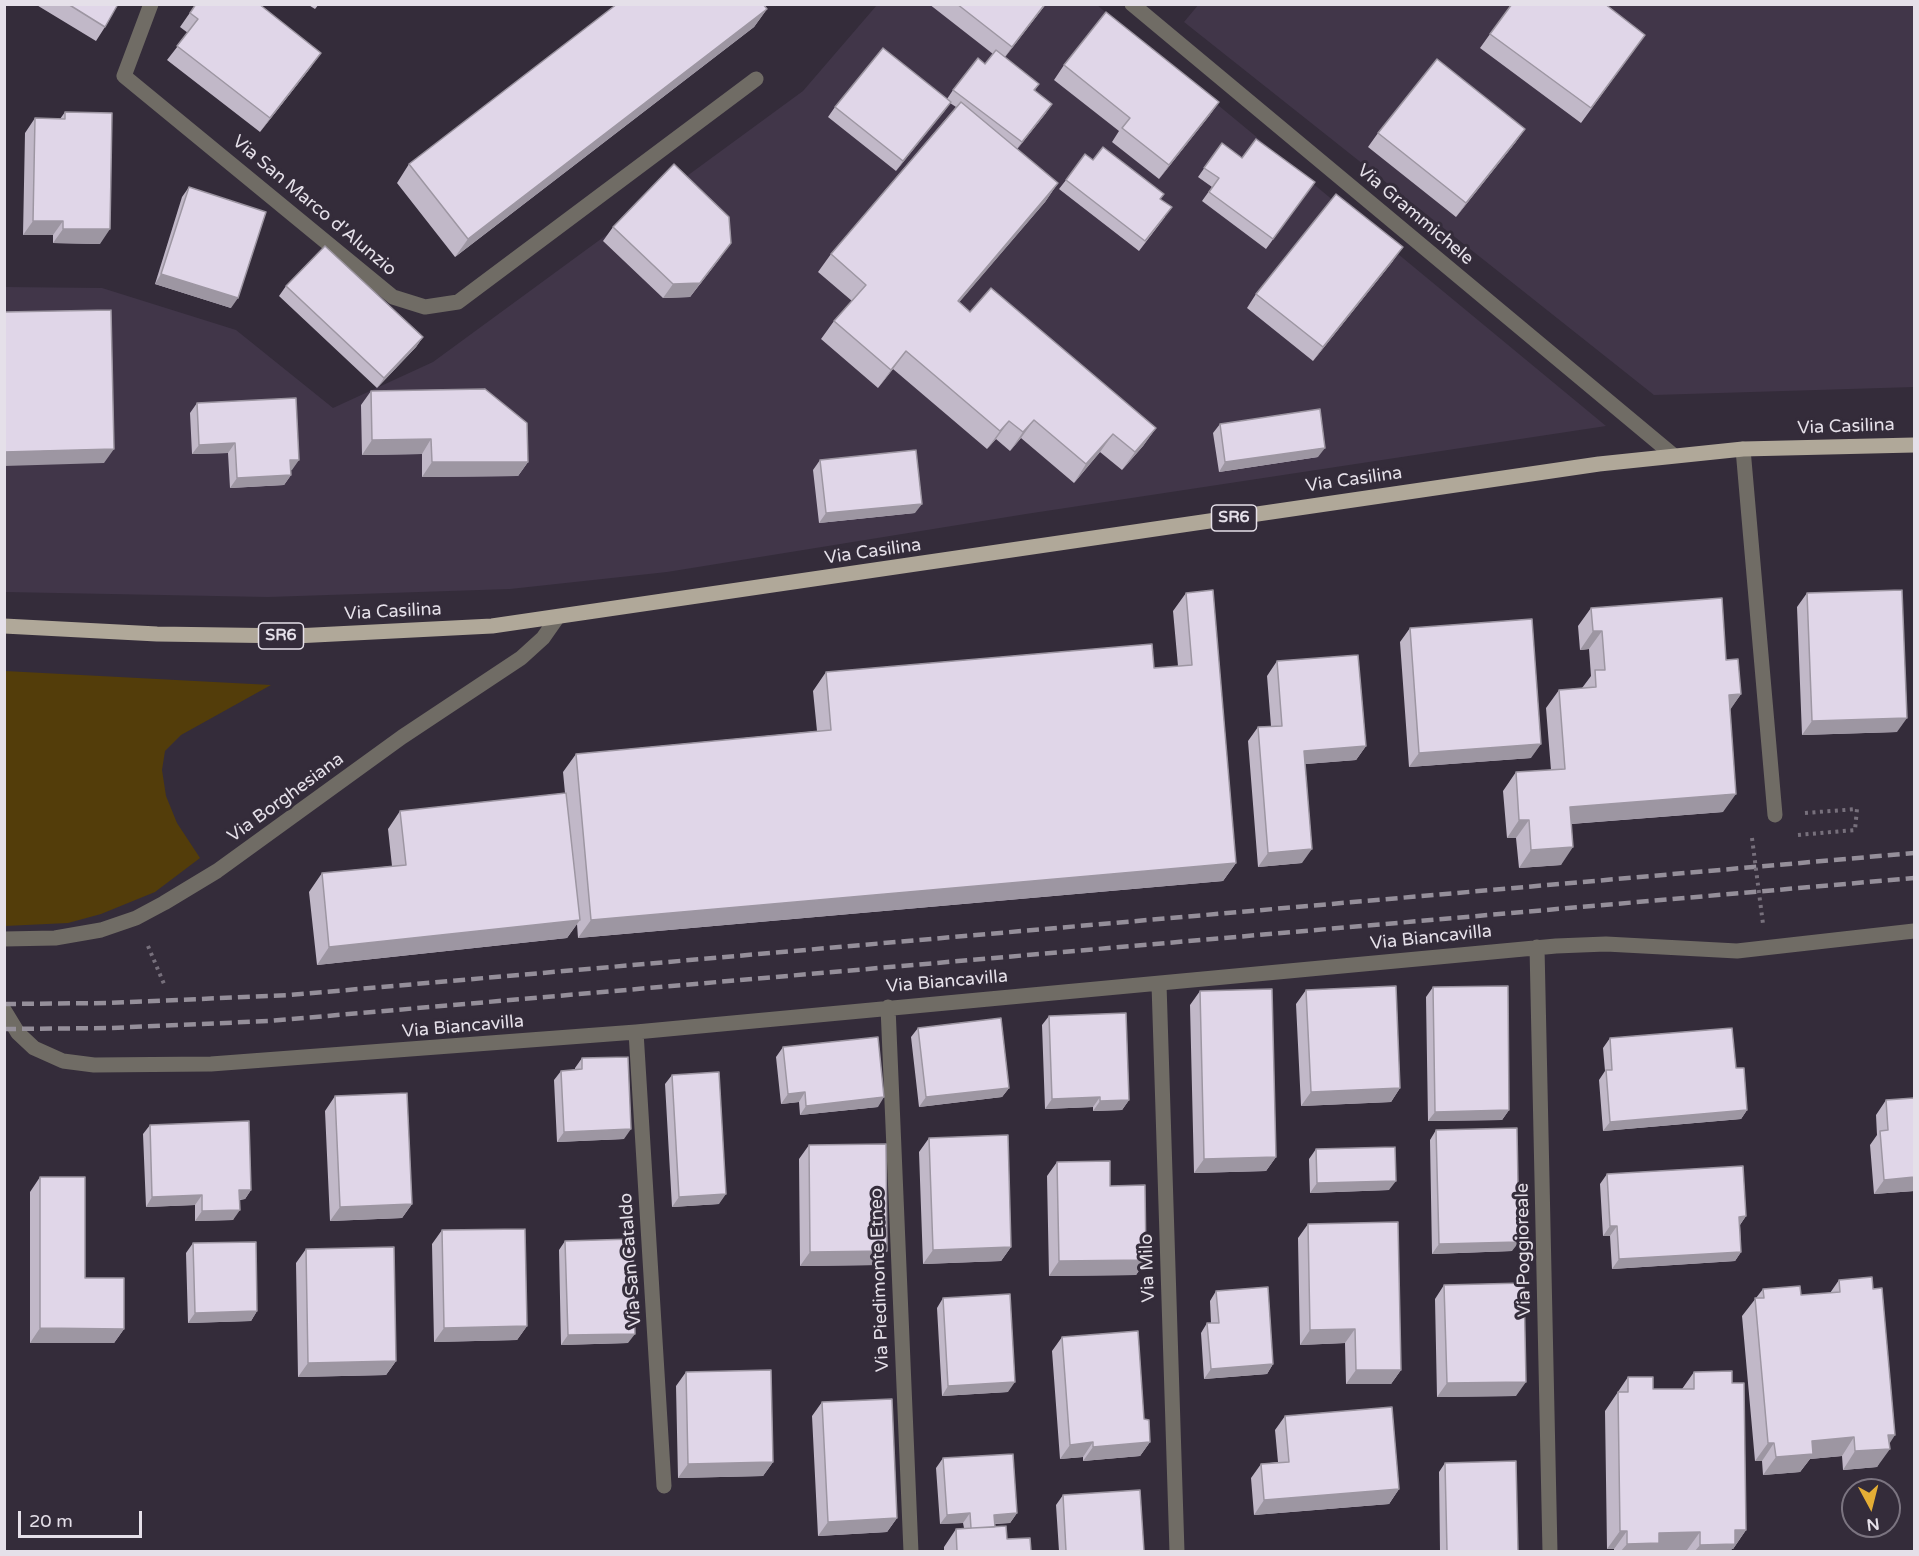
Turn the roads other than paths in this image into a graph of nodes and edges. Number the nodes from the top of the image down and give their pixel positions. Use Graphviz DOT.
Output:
graph roads {
  1 [pos="151,4"];
  2 [pos="1132,4"];
  3 [pos="756,79"];
  4 [pos="1914,445"];
  5 [pos="1743,449"];
  6 [pos="1673,455"];
  7 [pos="557,618"];
  8 [pos="4,626"];
  9 [pos="1775,815"];
  10 [pos="1914,931"];
  11 [pos="4,939"];
  12 [pos="1537,947"];
  13 [pos="1159,984"];
  14 [pos="888,1007"];
  15 [pos="4,1010"];
  16 [pos="636,1032"];
  17 [pos="664,1486"];
  18 [pos="911,1551"];
  19 [pos="1177,1551"];
  20 [pos="1550,1551"];
  1 -- 3 [label="street, Via San Marco d'Alunzio"];
  2 -- 6 [label="street, Via Grammichele"];
  4 -- 5 [label="main road, Via Casilina / SR6"];
  5 -- 6 [label="main road, Via Casilina / SR6"];
  5 -- 9 [label="street"];
  6 -- 7 [label="main road, Via Casilina / SR6"];
  7 -- 8 [label="main road, Via Casilina / SR6"];
  7 -- 11 [label="street, Via Borghesiana"];
  10 -- 12 [label="street, Via Biancavilla"];
  12 -- 13 [label="street, Via Biancavilla"];
  12 -- 20 [label="street, Via Poggioreale"];
  13 -- 14 [label="street, Via Biancavilla"];
  13 -- 19 [label="street, Via Milo"];
  14 -- 16 [label="street, Via Biancavilla"];
  14 -- 18 [label="street, Via Piedimonte Etneo"];
  15 -- 16 [label="street, Via Biancavilla"];
  16 -- 17 [label="street, Via San Cataldo"];
}
